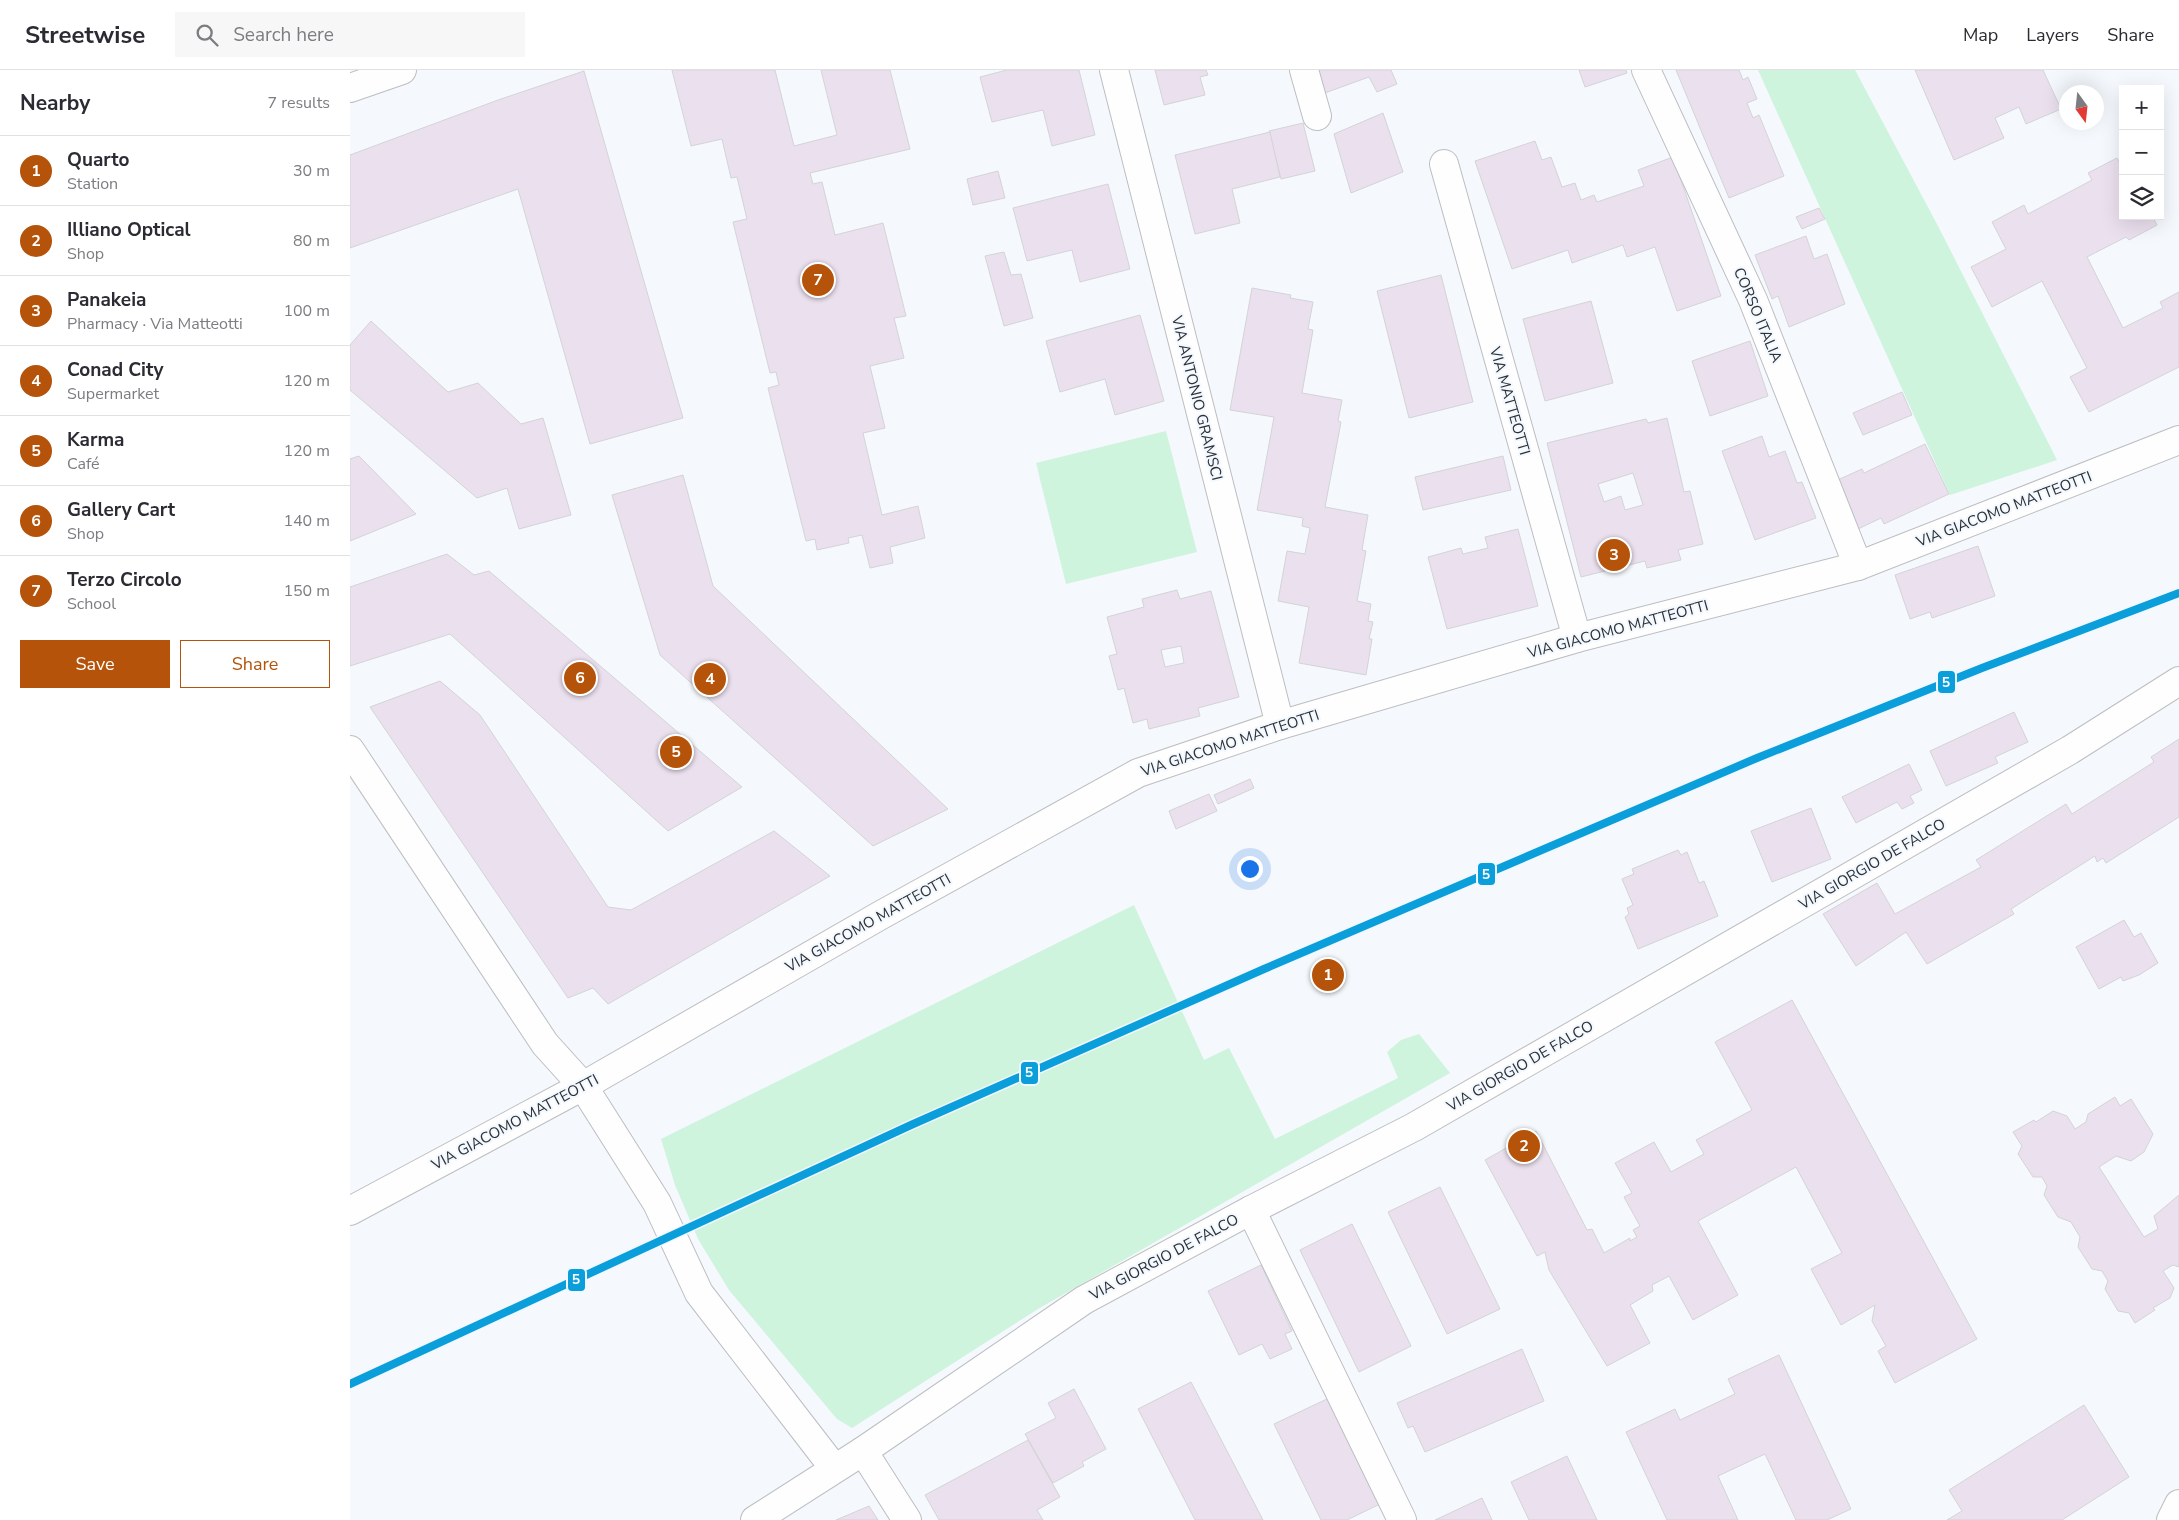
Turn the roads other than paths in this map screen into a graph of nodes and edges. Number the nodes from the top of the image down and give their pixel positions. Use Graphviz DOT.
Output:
graph roads {
  1 [pos="402,70"];
  2 [pos="1114,70"];
  3 [pos="1304,70"];
  4 [pos="1646,70"];
  5 [pos="350,88"];
  6 [pos="1317,116"];
  7 [pos="1444,164"];
  8 [pos="2179,440"];
  9 [pos="1858,566"];
  10 [pos="1577,638"];
  11 [pos="2179,681"];
  12 [pos="1280,725"];
  13 [pos="350,750"];
  14 [pos="583,1086"];
  15 [pos="1251,1210"];
  16 [pos="350,1211"];
  17 [pos="863,1451"];
  18 [pos="834,1468"];
  19 [pos="2179,1504"];
  20 [pos="755,1520"];
  21 [pos="907,1520"];
  22 [pos="1402,1520"];
  23 [pos="2170,1520"];
  1 -- 5 [label="street"];
  2 -- 12 [label="street, VIA ANTONIO GRAMSCI"];
  3 -- 6 [label="street"];
  4 -- 9 [label="street, CORSO ITALIA"];
  7 -- 10 [label="street, VIA MATTEOTTI"];
  8 -- 9 [label="street, VIA GIACOMO MATTEOTTI"];
  9 -- 10 [label="street, VIA GIACOMO MATTEOTTI"];
  10 -- 12 [label="street, VIA GIACOMO MATTEOTTI"];
  11 -- 15 [label="street, VIA GIORGIO DE FALCO"];
  12 -- 14 [label="street, VIA GIACOMO MATTEOTTI"];
  13 -- 14 [label="street"];
  14 -- 16 [label="street, VIA GIACOMO MATTEOTTI"];
  14 -- 18 [label="street"];
  15 -- 17 [label="street, VIA GIORGIO DE FALCO"];
  15 -- 22 [label="street"];
  17 -- 18 [label="street, VIA GIORGIO DE FALCO"];
  17 -- 21 [label="street"];
  18 -- 20 [label="street, VIA GIORGIO DE FALCO"];
  19 -- 23 [label="street"];
}
